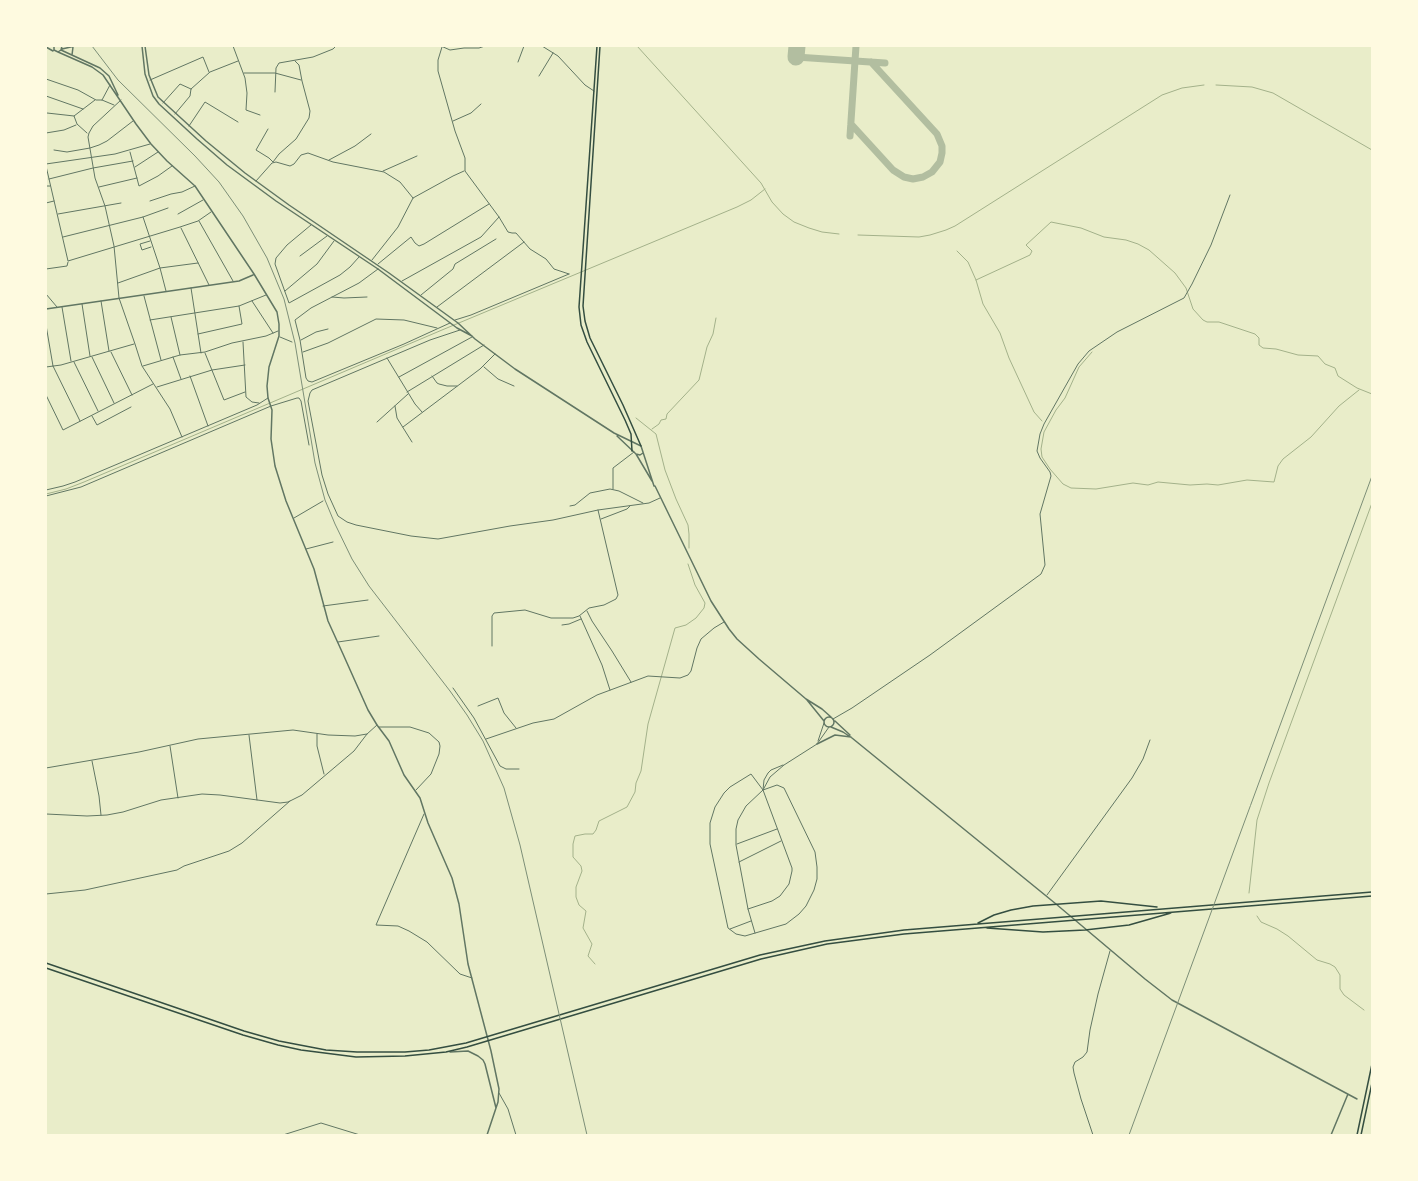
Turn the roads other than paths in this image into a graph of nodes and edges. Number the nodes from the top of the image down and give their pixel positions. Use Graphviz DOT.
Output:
graph roads {
  1 [pos="54,46"];
  2 [pos="62,46"];
  3 [pos="74,46"];
  4 [pos="142,46"];
  5 [pos="145,46"];
  6 [pos="232,46"];
  7 [pos="336,46"];
  8 [pos="442,46"];
  9 [pos="485,46"];
  10 [pos="524,46"];
  11 [pos="542,46"];
  12 [pos="597,46"];
  13 [pos="600,46"];
  14 [pos="46,47"];
  15 [pos="62,50"];
  16 [pos="56,52"];
  17 [pos="554,53"];
  18 [pos="72,55"];
  19 [pos="295,60"];
  20 [pos="238,61"];
  21 [pos="518,62"];
  22 [pos="210,72"];
  23 [pos="244,73"];
  24 [pos="275,73"];
  25 [pos="539,76"];
  26 [pos="46,79"];
  27 [pos="150,80"];
  28 [pos="302,81"];
  29 [pos="110,85"];
  30 [pos="191,89"];
  31 [pos="594,91"];
  32 [pos="275,92"];
  33 [pos="46,96"];
  34 [pos="119,97"];
  35 [pos="96,100"];
  36 [pos="102,100"];
  37 [pos="121,100"];
  38 [pos="163,103"];
  39 [pos="481,104"];
  40 [pos="115,106"];
  41 [pos="83,109"];
  42 [pos="47,114"];
  43 [pos="175,114"];
  44 [pos="260,115"];
  45 [pos="74,116"];
  46 [pos="134,120"];
  47 [pos="453,121"];
  48 [pos="238,122"];
  49 [pos="77,124"];
  50 [pos="189,126"];
  51 [pos="268,129"];
  52 [pos="46,133"];
  53 [pos="88,134"];
  54 [pos="371,134"];
  55 [pos="151,144"];
  56 [pos="90,148"];
  57 [pos="54,150"];
  58 [pos="130,151"];
  59 [pos="158,152"];
  60 [pos="417,156"];
  61 [pos="91,157"];
  62 [pos="329,160"];
  63 [pos="132,161"];
  64 [pos="273,162"];
  65 [pos="46,165"];
  66 [pos="172,166"];
  67 [pos="134,167"];
  68 [pos="93,168"];
  69 [pos="47,171"];
  70 [pos="382,171"];
  71 [pos="465,171"];
  72 [pos="137,177"];
  73 [pos="49,179"];
  74 [pos="256,181"];
  75 [pos="51,185"];
  76 [pos="46,186"];
  77 [pos="195,186"];
  78 [pos="98,188"];
  79 [pos="1230,195"];
  80 [pos="413,198"];
  81 [pos="204,199"];
  82 [pos="54,201"];
  83 [pos="150,201"];
  84 [pos="46,203"];
  85 [pos="121,203"];
  86 [pos="490,204"];
  87 [pos="105,206"];
  88 [pos="168,208"];
  89 [pos="212,212"];
  90 [pos="57,214"];
  91 [pos="178,214"];
  92 [pos="143,217"];
  93 [pos="499,217"];
  94 [pos="198,221"];
  95 [pos="311,225"];
  96 [pos="109,226"];
  97 [pos="180,227"];
  98 [pos="149,236"];
  99 [pos="327,236"];
  100 [pos="62,237"];
  101 [pos="496,240"];
  102 [pos="151,241"];
  103 [pos="335,241"];
  104 [pos="524,241"];
  105 [pos="114,247"];
  106 [pos="152,247"];
  107 [pos="300,256"];
  108 [pos="359,257"];
  109 [pos="371,260"];
  110 [pos="68,261"];
  111 [pos="198,263"];
  112 [pos="377,265"];
  113 [pos="160,268"];
  114 [pos="46,269"];
  115 [pos="378,269"];
  116 [pos="254,274"];
  117 [pos="234,282"];
  118 [pos="401,282"];
  119 [pos="118,283"];
  120 [pos="209,285"];
  121 [pos="191,288"];
  122 [pos="166,292"];
  123 [pos="285,292"];
  124 [pos="46,294"];
  125 [pos="144,295"];
  126 [pos="266,295"];
  127 [pos="420,296"];
  128 [pos="332,297"];
  129 [pos="366,297"];
  130 [pos="119,298"];
  131 [pos="252,300"];
  132 [pos="101,301"];
  133 [pos="82,304"];
  134 [pos="62,306"];
  135 [pos="238,306"];
  136 [pos="56,307"];
  137 [pos="437,308"];
  138 [pos="46,309"];
  139 [pos="195,313"];
  140 [pos="171,316"];
  141 [pos="150,320"];
  142 [pos="454,320"];
  143 [pos="450,322"];
  144 [pos="46,325"];
  145 [pos="437,328"];
  146 [pos="328,329"];
  147 [pos="279,330"];
  148 [pos="460,330"];
  149 [pos="273,333"];
  150 [pos="198,334"];
  151 [pos="279,336"];
  152 [pos="472,337"];
  153 [pos="475,338"];
  154 [pos="300,340"];
  155 [pos="243,341"];
  156 [pos="292,342"];
  157 [pos="135,344"];
  158 [pos="484,345"];
  159 [pos="110,351"];
  160 [pos="205,352"];
  161 [pos="201,353"];
  162 [pos="302,353"];
  163 [pos="495,354"];
  164 [pos="180,355"];
  165 [pos="91,357"];
  166 [pos="173,357"];
  167 [pos="387,358"];
  168 [pos="161,360"];
  169 [pos="72,362"];
  170 [pos="245,364"];
  171 [pos="46,366"];
  172 [pos="53,366"];
  173 [pos="142,366"];
  174 [pos="484,366"];
  175 [pos="212,370"];
  176 [pos="190,376"];
  177 [pos="431,376"];
  178 [pos="398,377"];
  179 [pos="181,379"];
  180 [pos="153,384"];
  181 [pos="458,386"];
  182 [pos="514,386"];
  183 [pos="156,387"];
  184 [pos="246,392"];
  185 [pos="408,392"];
  186 [pos="46,395"];
  187 [pos="132,395"];
  188 [pos="268,399"];
  189 [pos="261,402"];
  190 [pos="115,404"];
  191 [pos="270,405"];
  192 [pos="395,406"];
  193 [pos="132,407"];
  194 [pos="98,412"];
  195 [pos="423,413"];
  196 [pos="92,415"];
  197 [pos="80,422"];
  198 [pos="377,422"];
  199 [pos="208,426"];
  200 [pos="403,427"];
  201 [pos="614,433"];
  202 [pos="182,437"];
  203 [pos="632,441"];
  204 [pos="412,442"];
  205 [pos="309,445"];
  206 [pos="641,446"];
  207 [pos="633,451"];
  208 [pos="643,453"];
  209 [pos="636,454"];
  210 [pos="654,486"];
  211 [pos="46,490"];
  212 [pos="613,490"];
  213 [pos="46,495"];
  214 [pos="661,498"];
  215 [pos="323,501"];
  216 [pos="644,504"];
  217 [pos="570,506"];
  218 [pos="630,506"];
  219 [pos="598,510"];
  220 [pos="293,519"];
  221 [pos="600,519"];
  222 [pos="333,542"];
  223 [pos="306,549"];
  224 [pos="368,600"];
  225 [pos="323,606"];
  226 [pos="586,610"];
  227 [pos="580,615"];
  228 [pos="582,619"];
  229 [pos="724,622"];
  230 [pos="562,625"];
  231 [pos="379,636"];
  232 [pos="338,642"];
  233 [pos="492,646"];
  234 [pos="631,682"];
  235 [pos="453,688"];
  236 [pos="610,690"];
  237 [pos="806,699"];
  238 [pos="478,706"];
  239 [pos="831,717"];
  240 [pos="834,720"];
  241 [pos="824,722"];
  242 [pos="378,726"];
  243 [pos="830,727"];
  244 [pos="516,729"];
  245 [pos="318,734"];
  246 [pos="368,734"];
  247 [pos="248,735"];
  248 [pos="852,738"];
  249 [pos="486,739"];
  250 [pos="1150,740"];
  251 [pos="816,744"];
  252 [pos="170,745"];
  253 [pos="92,760"];
  254 [pos="784,765"];
  255 [pos="46,768"];
  256 [pos="519,769"];
  257 [pos="325,775"];
  258 [pos="763,790"];
  259 [pos="416,791"];
  260 [pos="178,798"];
  261 [pos="257,800"];
  262 [pos="291,801"];
  263 [pos="425,812"];
  264 [pos="46,814"];
  265 [pos="101,815"];
  266 [pos="778,829"];
  267 [pos="782,841"];
  268 [pos="736,845"];
  269 [pos="739,862"];
  270 [pos="1372,891"];
  271 [pos="46,894"];
  272 [pos="1046,896"];
  273 [pos="1372,897"];
  274 [pos="1056,904"];
  275 [pos="1166,908"];
  276 [pos="748,909"];
  277 [pos="1174,913"];
  278 [pos="752,921"];
  279 [pos="976,924"];
  280 [pos="979,928"];
  281 [pos="729,929"];
  282 [pos="1085,930"];
  283 [pos="755,933"];
  284 [pos="1110,951"];
  285 [pos="46,963"];
  286 [pos="46,968"];
  287 [pos="472,978"];
  288 [pos="446,1052"];
  289 [pos="1372,1064"];
  290 [pos="1372,1083"];
  291 [pos="499,1092"];
  292 [pos="1348,1094"];
  293 [pos="1357,1099"];
  294 [pos="496,1108"];
  295 [pos="283,1135"];
  296 [pos="360,1135"];
  297 [pos="487,1135"];
  298 [pos="516,1135"];
  299 [pos="1093,1135"];
  300 [pos="1331,1135"];
  301 [pos="1357,1135"];
  302 [pos="1361,1135"];
  1 -- 16 [label="street"];
  2 -- 15 [label="street"];
  3 -- 15 [label="street"];
  3 -- 18 [label="street"];
  4 -- 95 [label="street"];
  5 -- 27 [label="street"];
  6 -- 20 [label="street"];
  7 -- 19 [label="street"];
  8 -- 9 [label="street"];
  8 -- 47 [label="street"];
  10 -- 21 [label="street"];
  11 -- 17 [label="street"];
  12 -- 31 [label="main road"];
  13 -- 206 [label="main road"];
  14 -- 16 [label="street"];
  15 -- 16 [label="street"];
  15 -- 18 [label="street"];
  16 -- 29 [label="street"];
  17 -- 25 [label="street"];
  17 -- 31 [label="street"];
  18 -- 34 [label="street"];
  19 -- 24 [label="street"];
  19 -- 28 [label="street"];
  20 -- 22 [label="street"];
  20 -- 23 [label="street"];
  22 -- 27 [label="street"];
  22 -- 30 [label="street"];
  23 -- 24 [label="street"];
  23 -- 44 [label="street"];
  24 -- 28 [label="street"];
  24 -- 32 [label="street"];
  26 -- 35 [label="street"];
  27 -- 38 [label="street"];
  28 -- 64 [label="street"];
  29 -- 34 [label="street"];
  29 -- 36 [label="street"];
  30 -- 38 [label="street"];
  30 -- 43 [label="street"];
  31 -- 203 [label="main road"];
  33 -- 41 [label="street"];
  34 -- 37 [label="street"];
  35 -- 36 [label="street"];
  35 -- 41 [label="street"];
  36 -- 40 [label="street"];
  37 -- 40 [label="street"];
  37 -- 46 [label="street"];
  38 -- 43 [label="street"];
  39 -- 47 [label="street"];
  40 -- 53 [label="street"];
  41 -- 45 [label="street"];
  42 -- 45 [label="street"];
  43 -- 50 [label="street"];
  45 -- 49 [label="street"];
  46 -- 55 [label="street"];
  46 -- 56 [label="street"];
  47 -- 71 [label="street"];
  48 -- 50 [label="street"];
  49 -- 52 [label="street"];
  49 -- 53 [label="street"];
  50 -- 74 [label="street"];
  51 -- 64 [label="street"];
  53 -- 56 [label="street"];
  54 -- 62 [label="street"];
  55 -- 58 [label="street"];
  55 -- 59 [label="street"];
  56 -- 57 [label="street"];
  56 -- 61 [label="street"];
  58 -- 61 [label="street"];
  58 -- 63 [label="street"];
  59 -- 66 [label="street"];
  59 -- 67 [label="street"];
  60 -- 70 [label="street"];
  61 -- 65 [label="street"];
  61 -- 68 [label="street"];
  62 -- 64 [label="street"];
  62 -- 70 [label="street"];
  63 -- 67 [label="street"];
  63 -- 68 [label="street"];
  64 -- 74 [label="street"];
  65 -- 69 [label="street"];
  66 -- 72 [label="street"];
  66 -- 77 [label="street"];
  67 -- 72 [label="street"];
  68 -- 73 [label="street"];
  68 -- 78 [label="street"];
  69 -- 73 [label="street"];
  70 -- 80 [label="street"];
  71 -- 80 [label="street"];
  71 -- 86 [label="street"];
  72 -- 78 [label="street"];
  73 -- 75 [label="street"];
  74 -- 109 [label="street"];
  75 -- 76 [label="street"];
  75 -- 82 [label="street"];
  77 -- 81 [label="street"];
  77 -- 83 [label="street"];
  78 -- 87 [label="street"];
  79 -- 240 [label="street"];
  80 -- 109 [label="street"];
  81 -- 89 [label="street"];
  81 -- 91 [label="street"];
  82 -- 84 [label="street"];
  82 -- 90 [label="street"];
  85 -- 87 [label="street"];
  86 -- 93 [label="street"];
  86 -- 112 [label="street"];
  87 -- 90 [label="street"];
  87 -- 96 [label="street"];
  88 -- 92 [label="street"];
  89 -- 94 [label="street"];
  89 -- 116 [label="street"];
  90 -- 100 [label="street"];
  92 -- 96 [label="street"];
  92 -- 98 [label="street"];
  93 -- 104 [label="street"];
  93 -- 118 [label="street"];
  94 -- 97 [label="street"];
  94 -- 117 [label="street"];
  95 -- 99 [label="street"];
  95 -- 123 [label="street"];
  96 -- 100 [label="street"];
  96 -- 105 [label="street"];
  97 -- 98 [label="street"];
  97 -- 111 [label="street"];
  98 -- 102 [label="street"];
  98 -- 105 [label="street"];
  99 -- 103 [label="street"];
  99 -- 107 [label="street"];
  100 -- 110 [label="street"];
  101 -- 127 [label="street"];
  102 -- 106 [label="street"];
  102 -- 106 [label="street"];
  103 -- 108 [label="street"];
  103 -- 123 [label="street"];
  104 -- 137 [label="street"];
  104 -- 142 [label="street"];
  105 -- 110 [label="street"];
  105 -- 119 [label="street"];
  106 -- 113 [label="street"];
  108 -- 115 [label="street"];
  108 -- 123 [label="street"];
  109 -- 112 [label="street"];
  110 -- 114 [label="street"];
  111 -- 113 [label="street"];
  111 -- 120 [label="street"];
  112 -- 118 [label="street"];
  113 -- 119 [label="street"];
  113 -- 122 [label="street"];
  115 -- 128 [label="street"];
  115 -- 143 [label="street"];
  116 -- 117 [label="street"];
  116 -- 126 [label="street"];
  117 -- 120 [label="street"];
  118 -- 127 [label="street"];
  119 -- 130 [label="street"];
  120 -- 121 [label="street"];
  121 -- 122 [label="street"];
  121 -- 139 [label="street"];
  122 -- 125 [label="street"];
  124 -- 136 [label="street"];
  125 -- 130 [label="street"];
  125 -- 141 [label="street"];
  126 -- 131 [label="street"];
  126 -- 147 [label="street"];
  127 -- 137 [label="street"];
  128 -- 129 [label="street"];
  128 -- 154 [label="street"];
  130 -- 132 [label="street"];
  130 -- 157 [label="street"];
  131 -- 135 [label="street"];
  131 -- 149 [label="street"];
  132 -- 133 [label="street"];
  132 -- 159 [label="street"];
  133 -- 134 [label="street"];
  133 -- 165 [label="street"];
  134 -- 136 [label="street"];
  134 -- 169 [label="street"];
  135 -- 139 [label="street"];
  135 -- 150 [label="street"];
  136 -- 138 [label="street"];
  137 -- 142 [label="street"];
  139 -- 140 [label="street"];
  139 -- 150 [label="street"];
  140 -- 141 [label="street"];
  140 -- 164 [label="street"];
  141 -- 168 [label="street"];
  142 -- 153 [label="street"];
  143 -- 145 [label="street"];
  143 -- 148 [label="street"];
  144 -- 172 [label="street"];
  145 -- 162 [label="street"];
  145 -- 162 [label="street"];
  146 -- 154 [label="street"];
  147 -- 149 [label="street"];
  147 -- 151 [label="street"];
  148 -- 152 [label="street"];
  148 -- 167 [label="street"];
  149 -- 155 [label="street"];
  150 -- 161 [label="street"];
  151 -- 156 [label="street"];
  151 -- 188 [label="street"];
  152 -- 153 [label="street"];
  152 -- 178 [label="street"];
  153 -- 158 [label="street"];
  154 -- 162 [label="street"];
  155 -- 160 [label="street"];
  155 -- 170 [label="street"];
  157 -- 159 [label="street"];
  157 -- 173 [label="street"];
  158 -- 163 [label="street"];
  158 -- 177 [label="street"];
  159 -- 165 [label="street"];
  159 -- 187 [label="street"];
  160 -- 161 [label="street"];
  160 -- 175 [label="street"];
  161 -- 164 [label="street"];
  163 -- 174 [label="street"];
  163 -- 201 [label="street"];
  164 -- 166 [label="street"];
  165 -- 169 [label="street"];
  165 -- 190 [label="street"];
  166 -- 168 [label="street"];
  166 -- 179 [label="street"];
  167 -- 178 [label="street"];
  167 -- 219 [label="street"];
  168 -- 173 [label="street"];
  169 -- 172 [label="street"];
  169 -- 194 [label="street"];
  170 -- 175 [label="street"];
  170 -- 184 [label="street"];
  171 -- 172 [label="street"];
  172 -- 197 [label="street"];
  173 -- 180 [label="street"];
  174 -- 181 [label="street"];
  174 -- 182 [label="street"];
  175 -- 176 [label="street"];
  175 -- 184 [label="street"];
  176 -- 179 [label="street"];
  176 -- 199 [label="street"];
  177 -- 181 [label="street"];
  177 -- 185 [label="street"];
  178 -- 185 [label="street"];
  179 -- 183 [label="street"];
  180 -- 183 [label="street"];
  180 -- 187 [label="street"];
  181 -- 195 [label="street"];
  183 -- 202 [label="street"];
  184 -- 189 [label="street"];
  185 -- 192 [label="street"];
  185 -- 195 [label="street"];
  186 -- 197 [label="street"];
  187 -- 190 [label="street"];
  188 -- 189 [label="street"];
  188 -- 191 [label="street"];
  189 -- 199 [label="street"];
  190 -- 194 [label="street"];
  191 -- 205 [label="street"];
  191 -- 213 [label="street"];
  191 -- 220 [label="street"];
  192 -- 198 [label="street"];
  192 -- 200 [label="street"];
  193 -- 196 [label="street"];
  194 -- 196 [label="street"];
  195 -- 200 [label="street"];
  196 -- 197 [label="street"];
  199 -- 202 [label="street"];
  200 -- 204 [label="street"];
  201 -- 203 [label="street"];
  201 -- 207 [label="street"];
  202 -- 211 [label="street"];
  203 -- 206 [label="street"];
  203 -- 207 [label="main road"];
  206 -- 208 [label="street"];
  207 -- 209 [label="street"];
  207 -- 212 [label="street"];
  208 -- 209 [label="street"];
  208 -- 210 [label="street"];
  209 -- 210 [label="street"];
  210 -- 214 [label="street"];
  212 -- 216 [label="street"];
  212 -- 217 [label="street"];
  214 -- 216 [label="street"];
  214 -- 229 [label="street"];
  215 -- 220 [label="street"];
  216 -- 218 [label="street"];
  218 -- 219 [label="street"];
  218 -- 221 [label="street"];
  219 -- 221 [label="street"];
  220 -- 223 [label="street"];
  221 -- 226 [label="street"];
  222 -- 223 [label="street"];
  223 -- 225 [label="street"];
  224 -- 225 [label="street"];
  225 -- 232 [label="street"];
  226 -- 227 [label="street"];
  226 -- 234 [label="street"];
  227 -- 228 [label="street"];
  227 -- 233 [label="street"];
  228 -- 230 [label="street"];
  228 -- 236 [label="street"];
  229 -- 234 [label="street"];
  229 -- 237 [label="street"];
  231 -- 232 [label="street"];
  232 -- 242 [label="street"];
  234 -- 236 [label="street"];
  235 -- 249 [label="street"];
  236 -- 244 [label="street"];
  237 -- 239 [label="street"];
  237 -- 241 [label="street"];
  238 -- 244 [label="street"];
  239 -- 240 [label="street"];
  239 -- 241 [label="street"];
  240 -- 243 [label="street"];
  240 -- 248 [label="street"];
  241 -- 243 [label="street"];
  241 -- 251 [label="street"];
  242 -- 246 [label="street"];
  242 -- 259 [label="street"];
  242 -- 259 [label="street"];
  243 -- 248 [label="street"];
  243 -- 251 [label="street"];
  244 -- 249 [label="street"];
  245 -- 246 [label="street"];
  245 -- 247 [label="street"];
  245 -- 257 [label="street"];
  246 -- 257 [label="street"];
  247 -- 252 [label="street"];
  247 -- 261 [label="street"];
  248 -- 251 [label="street"];
  248 -- 272 [label="street"];
  249 -- 256 [label="street"];
  250 -- 272 [label="street"];
  251 -- 254 [label="street"];
  252 -- 253 [label="street"];
  252 -- 260 [label="street"];
  253 -- 255 [label="street"];
  253 -- 265 [label="street"];
  254 -- 258 [label="street"];
  254 -- 258 [label="street"];
  257 -- 262 [label="street"];
  258 -- 266 [label="street"];
  258 -- 268 [label="street"];
  258 -- 281 [label="street"];
  258 -- 283 [label="street"];
  259 -- 263 [label="street"];
  260 -- 261 [label="street"];
  260 -- 265 [label="street"];
  261 -- 262 [label="street"];
  262 -- 271 [label="street"];
  263 -- 287 [label="street"];
  263 -- 287 [label="street"];
  264 -- 265 [label="street"];
  266 -- 267 [label="street"];
  266 -- 268 [label="street"];
  267 -- 269 [label="street"];
  267 -- 276 [label="street"];
  268 -- 269 [label="street"];
  269 -- 276 [label="street"];
  270 -- 275 [label="main road"];
  272 -- 274 [label="street"];
  273 -- 277 [label="main road"];
  274 -- 275 [label="main road"];
  274 -- 279 [label="main road"];
  274 -- 282 [label="street"];
  275 -- 279 [label="main road"];
  276 -- 278 [label="street"];
  277 -- 280 [label="main road"];
  277 -- 282 [label="main road"];
  278 -- 281 [label="street"];
  278 -- 283 [label="street"];
  279 -- 285 [label="main road"];
  280 -- 282 [label="main road"];
  280 -- 288 [label="main road"];
  281 -- 283 [label="street"];
  282 -- 284 [label="street"];
  284 -- 292 [label="street"];
  284 -- 299 [label="street"];
  286 -- 288 [label="main road"];
  287 -- 291 [label="street"];
  288 -- 294 [label="street"];
  289 -- 301 [label="main road"];
  290 -- 302 [label="main road"];
  291 -- 294 [label="street"];
  291 -- 298 [label="street"];
  292 -- 293 [label="street"];
  292 -- 300 [label="street"];
  294 -- 297 [label="street"];
  295 -- 296 [label="street"];
}
